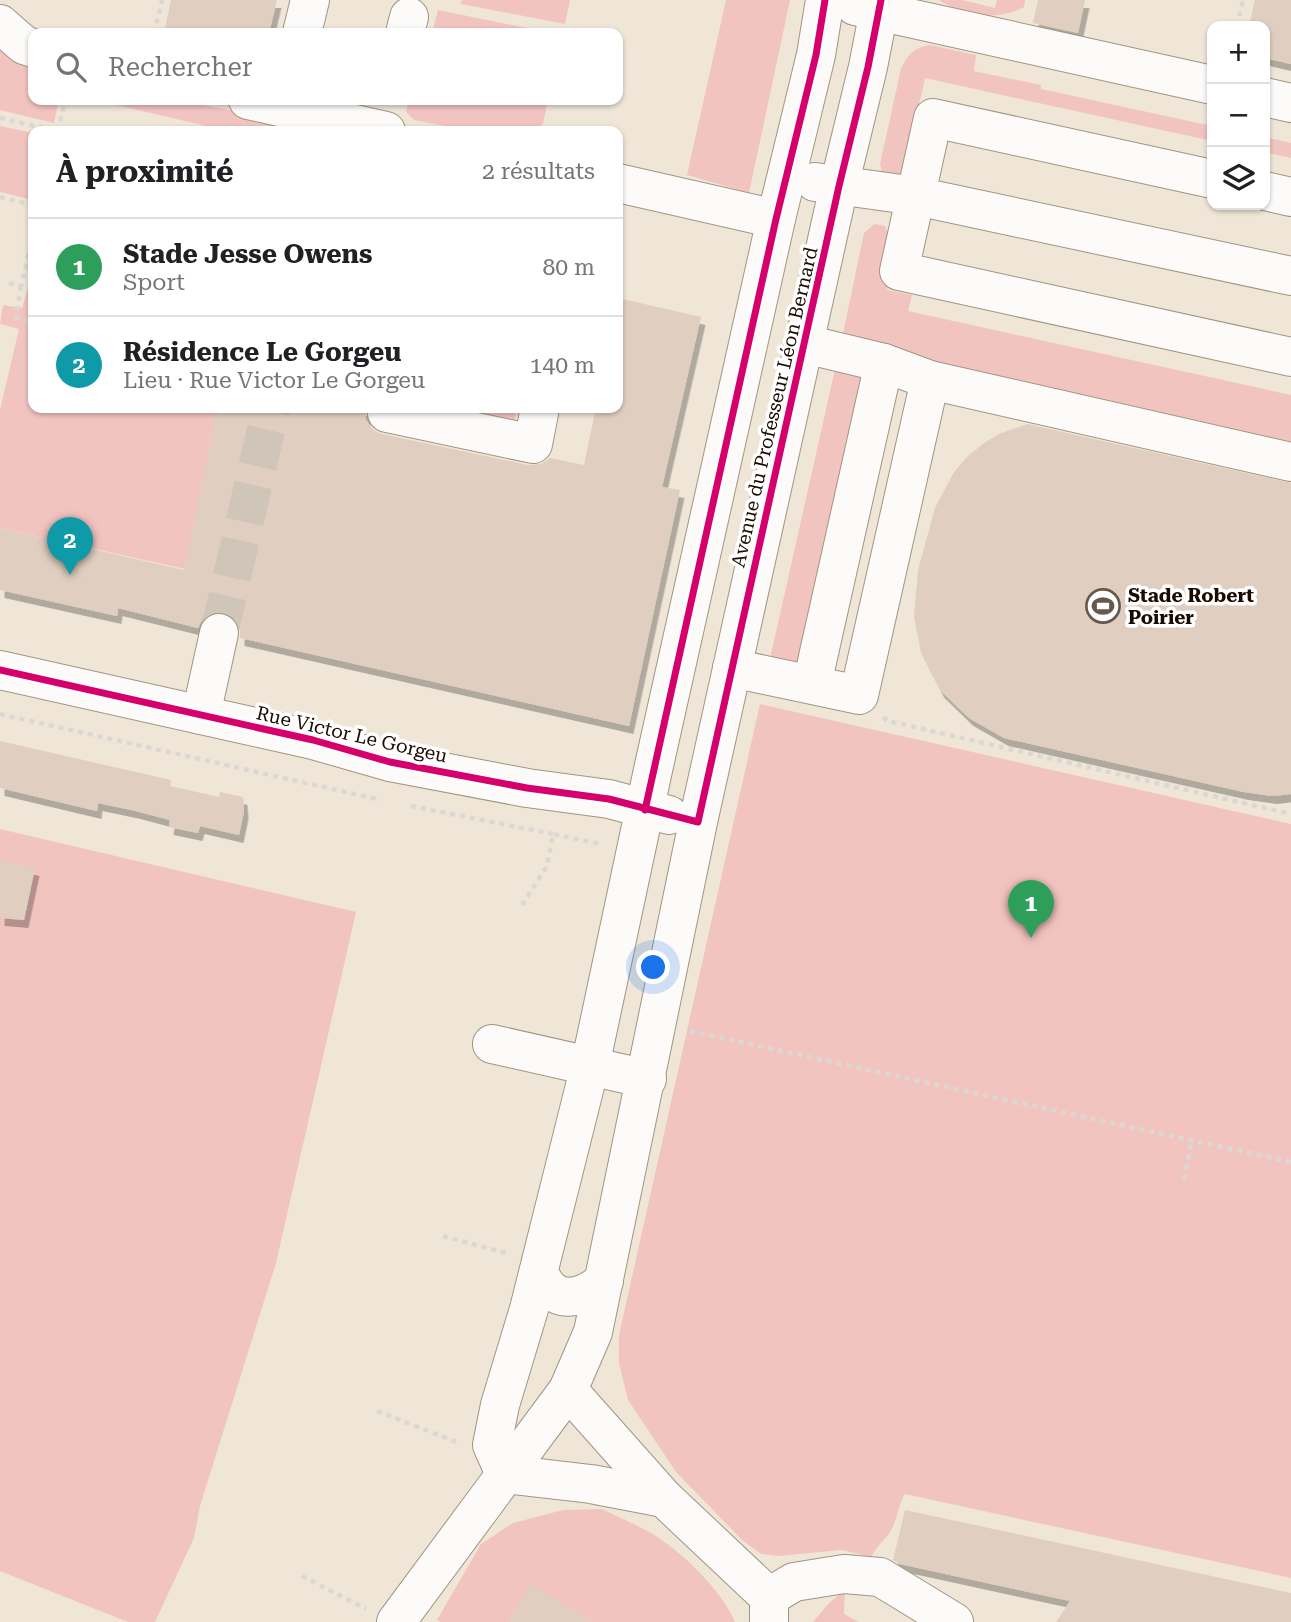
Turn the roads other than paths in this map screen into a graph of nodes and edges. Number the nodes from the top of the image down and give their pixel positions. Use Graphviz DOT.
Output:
graph roads {
  1 [pos="310,0"];
  2 [pos="825,0"];
  3 [pos="880,6"];
  4 [pos="0,24"];
  5 [pos="303,28"];
  6 [pos="28,46"];
  7 [pos="1208,84"];
  8 [pos="1270,98"];
  9 [pos="1291,103"];
  10 [pos="291,105"];
  11 [pos="389,105"];
  12 [pos="367,126"];
  13 [pos="386,126"];
  14 [pos="786,178"];
  15 [pos="1207,178"];
  16 [pos="623,184"];
  17 [pos="839,186"];
  18 [pos="1270,192"];
  19 [pos="916,196"];
  20 [pos="1291,197"];
  21 [pos="776,219"];
  22 [pos="1291,276"];
  23 [pos="804,344"];
  24 [pos="1291,357"];
  25 [pos="884,363"];
  26 [pos="929,380"];
  27 [pos="387,413"];
  28 [pos="539,413"];
  29 [pos="1291,462"];
  30 [pos="219,633"];
  31 [pos="732,668"];
  32 [pos="0,670"];
  33 [pos="812,684"];
  34 [pos="201,715"];
  35 [pos="645,810"];
  36 [pos="698,822"];
  37 [pos="492,1044"];
  38 [pos="590,1066"];
  39 [pos="647,1079"];
  40 [pos="540,1268"];
  41 [pos="604,1281"];
  42 [pos="568,1390"];
  43 [pos="501,1465"];
  44 [pos="664,1498"];
  45 [pos="769,1610"];
  46 [pos="397,1621"];
  47 [pos="954,1622"];
  1 -- 5 [label="street"];
  2 -- 3 [label="street"];
  2 -- 14 [label="street, Avenue du Professeur Léon Bernard"];
  3 -- 7 [label="street"];
  3 -- 17 [label="street, Avenue du Professeur Léon Bernard"];
  4 -- 6 [label="street"];
  8 -- 9 [label="street"];
  10 -- 12 [label="street"];
  11 -- 13 [label="street"];
  14 -- 17 [label="street"];
  14 -- 21 [label="street, Avenue du Professeur Léon Bernard"];
  15 -- 19 [label="street"];
  16 -- 21 [label="street"];
  17 -- 19 [label="street"];
  17 -- 23 [label="street, Avenue du Professeur Léon Bernard"];
  18 -- 20 [label="street"];
  19 -- 22 [label="street"];
  19 -- 24 [label="street"];
  21 -- 35 [label="street, Avenue du Professeur Léon Bernard"];
  23 -- 25 [label="street"];
  23 -- 31 [label="street, Avenue du Professeur Léon Bernard"];
  25 -- 26 [label="street"];
  25 -- 33 [label="street"];
  26 -- 29 [label="street"];
  26 -- 33 [label="street"];
  27 -- 28 [label="street"];
  30 -- 34 [label="street"];
  31 -- 33 [label="street"];
  31 -- 36 [label="street, Avenue du Professeur Léon Bernard"];
  32 -- 34 [label="street, Rue Victor Le Gorgeu"];
  34 -- 35 [label="street, Rue Victor Le Gorgeu"];
  35 -- 36 [label="street, Rue Victor Le Gorgeu"];
  35 -- 38 [label="street, Avenue du Professeur Léon Bernard"];
  36 -- 39 [label="street, Avenue du Professeur Léon Bernard"];
  37 -- 38 [label="street"];
  38 -- 39 [label="street"];
  38 -- 40 [label="street, Avenue du Professeur Léon Bernard"];
  39 -- 41 [label="street, Avenue du Professeur Léon Bernard"];
  40 -- 41 [label="street"];
  40 -- 43 [label="street, Avenue du Professeur Léon Bernard"];
  41 -- 42 [label="street, Avenue du Professeur Léon Bernard"];
  42 -- 43 [label="street, Avenue du Professeur Léon Bernard"];
  42 -- 44 [label="street"];
  43 -- 44 [label="street"];
  43 -- 46 [label="street, Avenue du Professeur Léon Bernard"];
  44 -- 45 [label="street"];
  45 -- 47 [label="street"];
}
